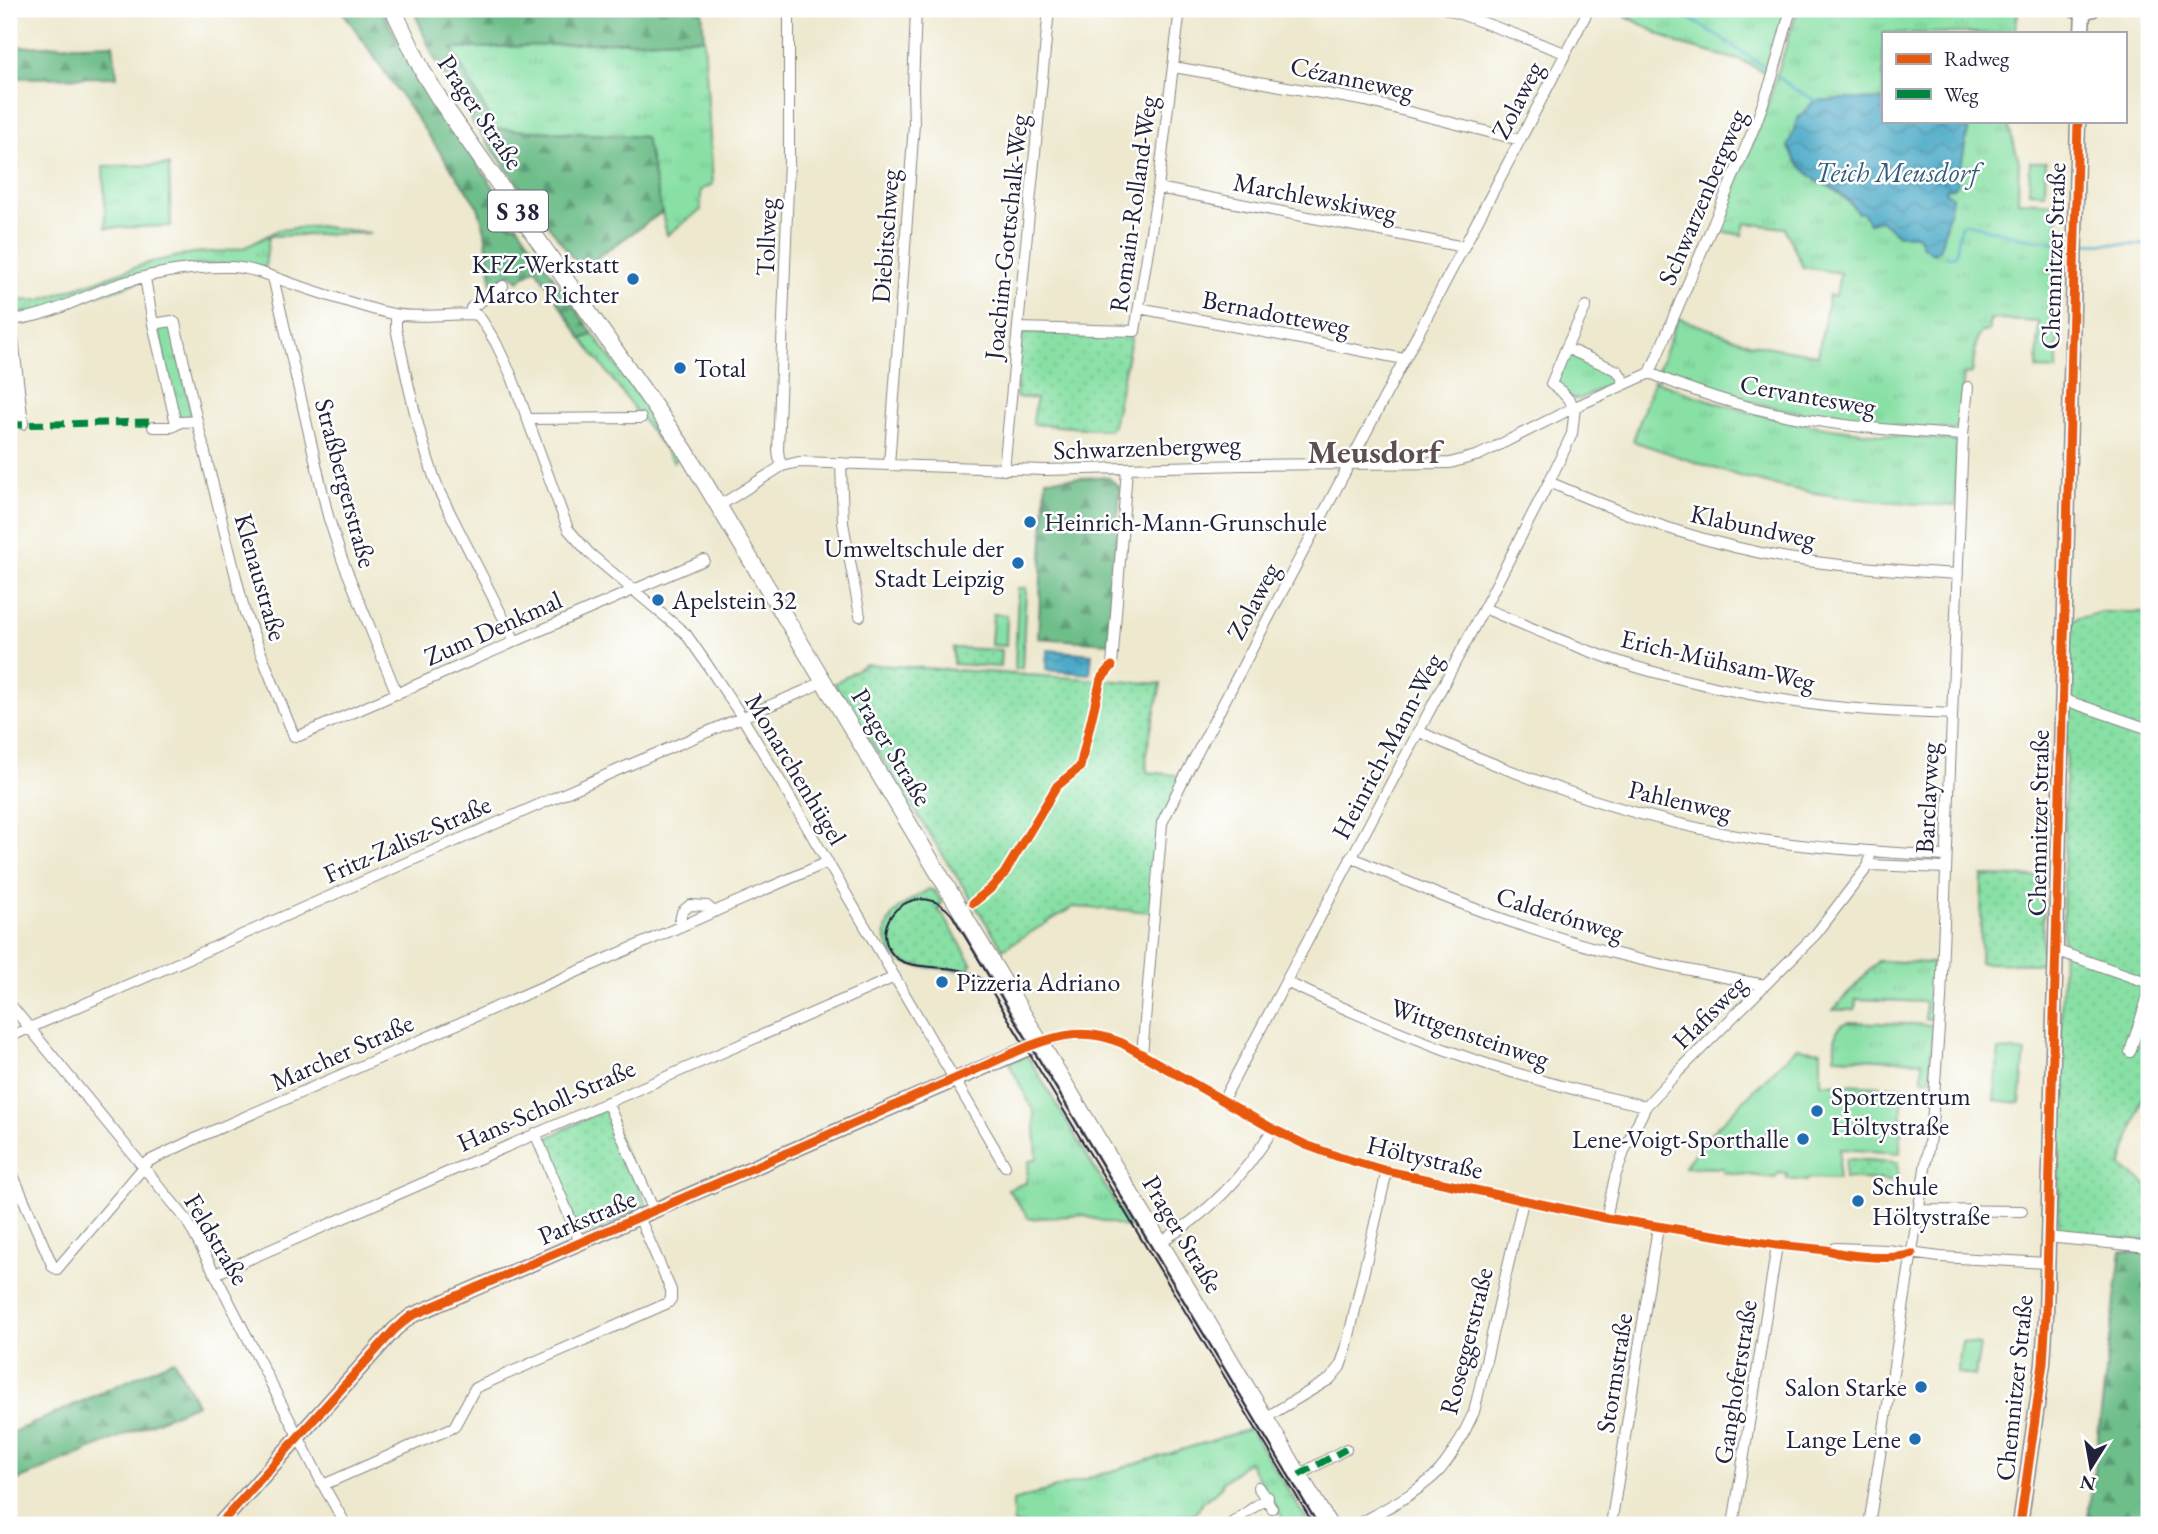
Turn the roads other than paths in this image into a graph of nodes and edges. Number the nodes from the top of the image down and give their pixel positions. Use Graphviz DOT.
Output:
graph roads {
  1 [pos="393,9"];
  2 [pos="789,9"];
  3 [pos="916,9"];
  4 [pos="1049,9"];
  5 [pos="1180,9"];
  6 [pos="1447,9"];
  7 [pos="1589,9"];
  8 [pos="1791,9"];
  9 [pos="2083,10"];
  10 [pos="2082,32"];
  11 [pos="1565,53"];
  12 [pos="1174,67"];
  13 [pos="2078,122"];
  14 [pos="1520,140"];
  15 [pos="1158,188"];
  16 [pos="1464,247"];
  17 [pos="273,277"];
  18 [pos="145,278"];
  19 [pos="503,286"];
  20 [pos="1586,306"];
  21 [pos="1139,309"];
  22 [pos="470,314"];
  23 [pos="396,315"];
  24 [pos="10,320"];
  25 [pos="153,324"];
  26 [pos="1018,328"];
  27 [pos="1566,348"];
  28 [pos="1404,359"];
  29 [pos="1650,373"];
  30 [pos="1625,383"];
  31 [pos="1968,387"];
  32 [pos="1575,407"];
  33 [pos="642,418"];
  34 [pos="528,419"];
  35 [pos="197,421"];
  36 [pos="176,424"];
  37 [pos="23,425"];
  38 [pos="153,427"];
  39 [pos="1963,435"];
  40 [pos="841,463"];
  41 [pos="889,465"];
  42 [pos="1349,465"];
  43 [pos="782,466"];
  44 [pos="1127,469"];
  45 [pos="1004,470"];
  46 [pos="1549,482"];
  47 [pos="719,506"];
  48 [pos="704,560"];
  49 [pos="1958,574"];
  50 [pos="633,589"];
  51 [pos="1484,608"];
  52 [pos="860,616"];
  53 [pos="515,641"];
  54 [pos="1112,666"];
  55 [pos="824,681"];
  56 [pos="397,694"];
  57 [pos="2062,699"];
  58 [pos="1952,715"];
  59 [pos="742,717"];
  60 [pos="2149,729"];
  61 [pos="1418,732"];
  62 [pos="299,736"];
  63 [pos="1870,852"];
  64 [pos="1945,856"];
  65 [pos="1351,857"];
  66 [pos="828,862"];
  67 [pos="1869,865"];
  68 [pos="1945,868"];
  69 [pos="714,912"];
  70 [pos="682,926"];
  71 [pos="2056,950"];
  72 [pos="895,977"];
  73 [pos="1286,982"];
  74 [pos="2149,983"];
  75 [pos="1765,985"];
  76 [pos="2149,993"];
  77 [pos="9,1003"];
  78 [pos="29,1028"];
  79 [pos="9,1037"];
  80 [pos="1040,1043"];
  81 [pos="2130,1052"];
  82 [pos="1142,1055"];
  83 [pos="955,1079"];
  84 [pos="1223,1100"];
  85 [pos="607,1102"];
  86 [pos="1646,1106"];
  87 [pos="1273,1129"];
  88 [pos="535,1133"];
  89 [pos="9,1166"];
  90 [pos="1006,1166"];
  91 [pos="144,1168"];
  92 [pos="1387,1171"];
  93 [pos="1523,1201"];
  94 [pos="1920,1209"];
  95 [pos="654,1210"];
  96 [pos="2022,1211"];
  97 [pos="639,1217"];
  98 [pos="1606,1218"];
  99 [pos="1658,1227"];
  100 [pos="2048,1237"];
  101 [pos="580,1242"];
  102 [pos="1160,1242"];
  103 [pos="1777,1245"];
  104 [pos="2149,1247"];
  105 [pos="1912,1254"];
  106 [pos="2047,1263"];
  107 [pos="215,1273"];
  108 [pos="1265,1418"];
  109 [pos="299,1436"];
  110 [pos="1346,1449"];
  111 [pos="1299,1475"];
  112 [pos="323,1485"];
  113 [pos="1258,1487"];
  114 [pos="1267,1497"];
  115 [pos="1272,1508"];
  116 [pos="219,1525"];
  117 [pos="346,1525"];
  118 [pos="1230,1525"];
  119 [pos="1329,1525"];
  120 [pos="1356,1525"];
  121 [pos="1611,1525"];
  122 [pos="1733,1525"];
  123 [pos="1870,1525"];
  124 [pos="2020,1525"];
  1 -- 47 [label="main road, Prager Straße / S 38"];
  2 -- 43 [label="street, Tollweg"];
  3 -- 41 [label="street, Diebitschweg"];
  4 -- 26 [label="street, Joachim-Gottschalk-Weg"];
  5 -- 12 [label="street, Romain-Rolland-Weg"];
  6 -- 11 [label="street"];
  7 -- 11 [label="street, Zolaweg"];
  8 -- 29 [label="street, Schwarzenbergweg"];
  9 -- 10 [label="main road"];
  11 -- 14 [label="street, Zolaweg"];
  12 -- 14 [label="street, Cézanneweg"];
  12 -- 15 [label="street, Romain-Rolland-Weg"];
  13 -- 57 [label="main road, Chemnitzer Straße"];
  14 -- 16 [label="street, Zolaweg"];
  15 -- 16 [label="street, Marchlewskiweg"];
  15 -- 21 [label="street, Romain-Rolland-Weg"];
  16 -- 28 [label="street, Zolaweg"];
  17 -- 18 [label="street"];
  17 -- 23 [label="street"];
  17 -- 56 [label="street, Straßbergerstraße"];
  18 -- 24 [label="street"];
  18 -- 25 [label="street"];
  19 -- 22 [label="street"];
  20 -- 27 [label="street"];
  21 -- 26 [label="street, Romain-Rolland-Weg"];
  21 -- 28 [label="street, Bernadotteweg"];
  22 -- 23 [label="street"];
  22 -- 34 [label="street, Monarchenhügel"];
  23 -- 53 [label="street"];
  24 -- 37 [label="street"];
  25 -- 35 [label="street, Klenaustraße"];
  25 -- 36 [label="street"];
  26 -- 45 [label="street, Joachim-Gottschalk-Weg"];
  27 -- 30 [label="street"];
  27 -- 32 [label="street"];
  28 -- 42 [label="street, Zolaweg"];
  29 -- 30 [label="street, Schwarzenbergweg"];
  29 -- 39 [label="street, Cervantesweg"];
  30 -- 32 [label="street, Schwarzenbergweg"];
  31 -- 39 [label="street, Barclayweg"];
  32 -- 42 [label="street, Schwarzenbergweg"];
  32 -- 46 [label="street, Heinrich-Mann-Weg"];
  33 -- 34 [label="street"];
  34 -- 50 [label="street, Monarchenhügel"];
  35 -- 36 [label="street"];
  35 -- 62 [label="street, Klenaustraße"];
  36 -- 38 [label="street"];
  39 -- 49 [label="street, Barclayweg"];
  40 -- 41 [label="street, Schwarzenbergweg"];
  40 -- 43 [label="street, Schwarzenbergweg"];
  40 -- 52 [label="street"];
  41 -- 45 [label="street, Schwarzenbergweg"];
  42 -- 44 [label="street, Schwarzenbergweg"];
  42 -- 82 [label="street, Zolaweg"];
  43 -- 47 [label="street, Schwarzenbergweg"];
  44 -- 45 [label="street, Schwarzenbergweg"];
  44 -- 54 [label="street"];
  46 -- 49 [label="street, Klabundweg"];
  46 -- 51 [label="street, Heinrich-Mann-Weg"];
  47 -- 55 [label="main road, Prager Straße"];
  48 -- 50 [label="street, Zum Denkmal"];
  49 -- 58 [label="street, Barclayweg"];
  50 -- 53 [label="street, Zum Denkmal"];
  50 -- 59 [label="street, Monarchenhügel"];
  51 -- 58 [label="street, Erich-Mühsam-Weg"];
  51 -- 61 [label="street, Heinrich-Mann-Weg"];
  53 -- 56 [label="street, Zum Denkmal"];
  55 -- 59 [label="street, Fritz-Zalisz-Straße"];
  55 -- 80 [label="main road, Prager Straße"];
  56 -- 62 [label="street, Zum Denkmal"];
  57 -- 60 [label="street"];
  57 -- 71 [label="main road, Chemnitzer Straße"];
  58 -- 64 [label="street, Barclayweg"];
  59 -- 66 [label="street, Monarchenhügel"];
  59 -- 78 [label="street, Fritz-Zalisz-Straße"];
  61 -- 63 [label="street, Pahlenweg"];
  61 -- 65 [label="street, Heinrich-Mann-Weg"];
  63 -- 64 [label="street, Pahlenweg"];
  63 -- 67 [label="street"];
  64 -- 68 [label="street, Barclayweg"];
  65 -- 73 [label="street, Heinrich-Mann-Weg"];
  65 -- 75 [label="street, Calderónweg"];
  66 -- 69 [label="street, Marcher Straße"];
  66 -- 72 [label="street, Monarchenhügel"];
  67 -- 68 [label="street"];
  67 -- 75 [label="street, Hafisweg"];
  68 -- 94 [label="street, Barclayweg"];
  69 -- 70 [label="street, Marcher Straße"];
  69 -- 70 [label="street, Marcher Straße"];
  70 -- 91 [label="street, Marcher Straße"];
  71 -- 74 [label="street"];
  71 -- 100 [label="main road, Chemnitzer Straße"];
  72 -- 83 [label="street, Monarchenhügel"];
  72 -- 85 [label="street, Hans-Scholl-Straße"];
  73 -- 84 [label="street, Heinrich-Mann-Weg"];
  73 -- 86 [label="street, Wittgensteinweg"];
  75 -- 86 [label="street, Hafisweg"];
  76 -- 81 [label="street"];
  77 -- 78 [label="street, Feldstraße"];
  78 -- 79 [label="street, Fritz-Zalisz-Straße"];
  78 -- 91 [label="street, Feldstraße"];
  80 -- 82 [label="street, Höltystraße"];
  80 -- 83 [label="main road, Parkstraße"];
  80 -- 102 [label="main road, Prager Straße"];
  82 -- 84 [label="street, Höltystraße"];
  83 -- 90 [label="street, Monarchenhügel"];
  83 -- 95 [label="main road, Parkstraße"];
  84 -- 87 [label="street, Höltystraße"];
  85 -- 88 [label="street, Hans-Scholl-Straße"];
  85 -- 95 [label="street"];
  86 -- 98 [label="street, Hafisweg"];
  87 -- 92 [label="street, Höltystraße"];
  87 -- 102 [label="street"];
  88 -- 101 [label="street"];
  88 -- 107 [label="street, Hans-Scholl-Straße"];
  89 -- 91 [label="street, Marcher Straße"];
  91 -- 107 [label="street, Feldstraße"];
  92 -- 93 [label="street, Höltystraße"];
  92 -- 108 [label="street"];
  93 -- 98 [label="street, Höltystraße"];
  93 -- 120 [label="street, Roseggerstraße"];
  94 -- 96 [label="street"];
  94 -- 105 [label="street, Barclayweg"];
  95 -- 97 [label="main road, Parkstraße"];
  97 -- 101 [label="main road, Parkstraße"];
  97 -- 112 [label="street"];
  98 -- 99 [label="street, Höltystraße"];
  99 -- 103 [label="street, Höltystraße"];
  99 -- 121 [label="street, Stormstraße"];
  100 -- 104 [label="street"];
  100 -- 106 [label="main road, Chemnitzer Straße"];
  101 -- 109 [label="main road, Parkstraße"];
  102 -- 108 [label="main road, Prager Straße"];
  103 -- 105 [label="street, Höltystraße"];
  103 -- 122 [label="street, Ganghoferstraße"];
  105 -- 106 [label="street, Höltystraße"];
  105 -- 123 [label="street, Barclayweg"];
  106 -- 124 [label="main road, Chemnitzer Straße"];
  107 -- 109 [label="street, Feldstraße"];
  108 -- 111 [label="main road, Prager Straße"];
  109 -- 112 [label="street, Feldstraße"];
  109 -- 116 [label="main road, Parkstraße"];
  110 -- 111 [label="street"];
  111 -- 119 [label="main road, Prager Straße"];
  112 -- 117 [label="street, Feldstraße"];
  113 -- 114 [label="street"];
  114 -- 115 [label="street"];
  114 -- 118 [label="street"];
}
